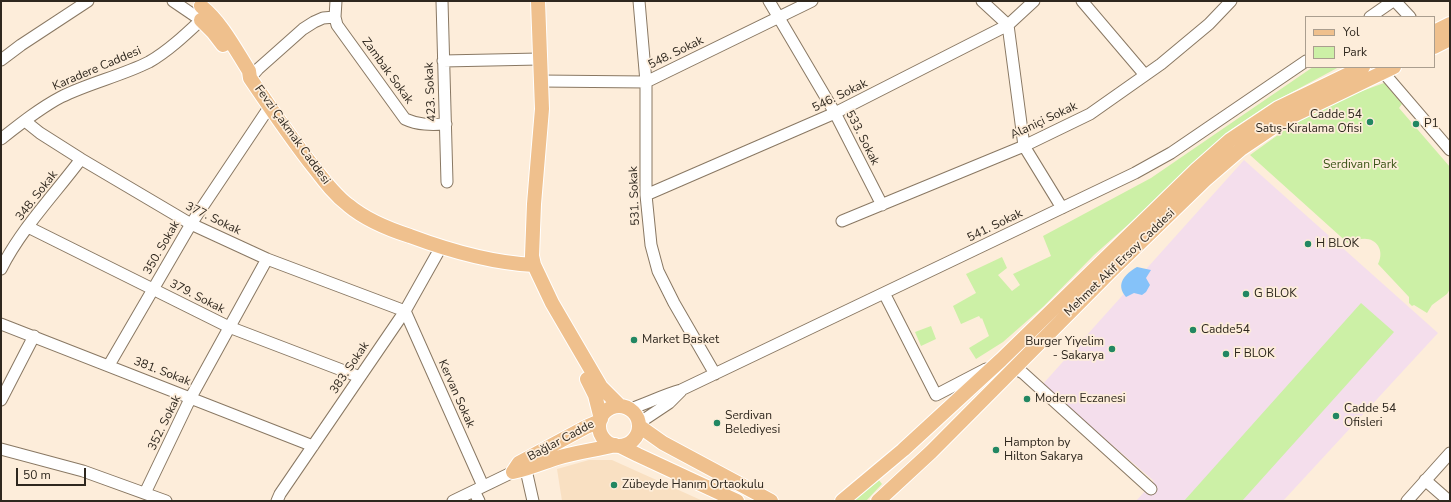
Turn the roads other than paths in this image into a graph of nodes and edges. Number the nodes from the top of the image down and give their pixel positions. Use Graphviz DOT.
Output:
graph roads {
  1 [pos="88,1"];
  2 [pos="173,1"];
  3 [pos="336,1"];
  4 [pos="442,1"];
  5 [pos="538,1"];
  6 [pos="639,1"];
  7 [pos="769,1"];
  8 [pos="812,1"];
  9 [pos="982,1"];
  10 [pos="1034,1"];
  11 [pos="1082,1"];
  12 [pos="1232,1"];
  13 [pos="1394,1"];
  14 [pos="204,7"];
  15 [pos="1372,16"];
  16 [pos="1409,16"];
  17 [pos="335,17"];
  18 [pos="780,18"];
  19 [pos="1450,24"];
  20 [pos="1008,25"];
  21 [pos="1435,32"];
  22 [pos="1450,39"];
  23 [pos="1435,46"];
  24 [pos="540,59"];
  25 [pos="1,60"];
  26 [pos="443,61"];
  27 [pos="1305,62"];
  28 [pos="1361,68"];
  29 [pos="1388,70"];
  30 [pos="1145,75"];
  31 [pos="250,78"];
  32 [pos="540,81"];
  33 [pos="646,82"];
  34 [pos="270,108"];
  35 [pos="835,114"];
  36 [pos="25,121"];
  37 [pos="446,124"];
  38 [pos="1,139"];
  39 [pos="1024,146"];
  40 [pos="1450,150"];
  41 [pos="81,160"];
  42 [pos="447,182"];
  43 [pos="646,195"];
  44 [pos="882,205"];
  45 [pos="1062,208"];
  46 [pos="842,221"];
  47 [pos="191,224"];
  48 [pos="28,227"];
  49 [pos="441,247"];
  50 [pos="267,259"];
  51 [pos="534,266"];
  52 [pos="1,269"];
  53 [pos="153,289"];
  54 [pos="884,293"];
  55 [pos="405,311"];
  56 [pos="1,324"];
  57 [pos="229,327"];
  58 [pos="34,336"];
  59 [pos="570,336"];
  60 [pos="998,363"];
  61 [pos="108,365"];
  62 [pos="1014,368"];
  63 [pos="715,374"];
  64 [pos="360,377"];
  65 [pos="682,390"];
  66 [pos="191,397"];
  67 [pos="1,400"];
  68 [pos="625,408"];
  69 [pos="600,420"];
  70 [pos="639,424"];
  71 [pos="313,446"];
  72 [pos="618,446"];
  73 [pos="1,449"];
  74 [pos="1450,453"];
  75 [pos="519,471"];
  76 [pos="1426,480"];
  77 [pos="478,488"];
  78 [pos="1151,489"];
  79 [pos="145,493"];
  80 [pos="166,501"];
  81 [pos="277,501"];
  82 [pos="453,501"];
  83 [pos="479,501"];
  84 [pos="533,501"];
  85 [pos="737,501"];
  86 [pos="771,501"];
  87 [pos="842,501"];
  88 [pos="878,501"];
  89 [pos="1407,501"];
  90 [pos="1449,501"];
  1 -- 25 [label="street"];
  2 -- 14 [label="street, Fevzi Çakmak Caddesi"];
  3 -- 17 [label="street"];
  4 -- 26 [label="street, 423. Sokak"];
  5 -- 24 [label="main road"];
  6 -- 33 [label="street, 531. Sokak"];
  7 -- 18 [label="street, 533. Sokak"];
  8 -- 18 [label="street, 548. Sokak"];
  9 -- 20 [label="street"];
  10 -- 20 [label="street, 546. Sokak"];
  11 -- 30 [label="street"];
  12 -- 30 [label="street, Alaniçi Sokak"];
  13 -- 15 [label="street"];
  13 -- 16 [label="street"];
  14 -- 31 [label="main road, Fevzi Çakmak Caddesi"];
  14 -- 36 [label="street, Karadere Caddesi"];
  17 -- 31 [label="street"];
  17 -- 37 [label="street, Zambak Sokak"];
  18 -- 33 [label="street, 548. Sokak"];
  18 -- 35 [label="street, 533. Sokak"];
  19 -- 21 [label="main road"];
  20 -- 35 [label="street, 546. Sokak"];
  20 -- 39 [label="street"];
  22 -- 23 [label="main road"];
  24 -- 26 [label="street"];
  24 -- 32 [label="main road"];
  26 -- 37 [label="street, 423. Sokak"];
  27 -- 45 [label="street, 541. Sokak"];
  28 -- 60 [label="main road, Mehmet Akif Ersoy Caddesi"];
  29 -- 40 [label="street"];
  29 -- 62 [label="main road, Mehmet Akif Ersoy Caddesi"];
  30 -- 39 [label="street, Alaniçi Sokak"];
  31 -- 34 [label="main road, Fevzi Çakmak Caddesi"];
  32 -- 33 [label="street, 548. Sokak"];
  32 -- 51 [label="main road"];
  33 -- 43 [label="street, 531. Sokak"];
  34 -- 47 [label="street, 350. Sokak"];
  34 -- 49 [label="main road, Fevzi Çakmak Caddesi"];
  35 -- 43 [label="street, 546. Sokak"];
  35 -- 44 [label="street, 533. Sokak"];
  36 -- 38 [label="street, Karadere Caddesi"];
  36 -- 41 [label="street, 377. Sokak"];
  37 -- 42 [label="street, 423. Sokak"];
  39 -- 44 [label="street, Alaniçi Sokak"];
  39 -- 45 [label="street"];
  41 -- 47 [label="street, 377. Sokak"];
  41 -- 48 [label="street, 348. Sokak"];
  43 -- 63 [label="street, 531. Sokak"];
  44 -- 46 [label="street, Alaniçi Sokak"];
  45 -- 54 [label="street, 541. Sokak"];
  47 -- 50 [label="street, 377. Sokak"];
  47 -- 53 [label="street, 350. Sokak"];
  48 -- 52 [label="street, 348. Sokak"];
  48 -- 53 [label="street, 379. Sokak"];
  49 -- 51 [label="main road, Fevzi Çakmak Caddesi"];
  49 -- 55 [label="street, 383. Sokak"];
  50 -- 55 [label="street, 377. Sokak"];
  50 -- 57 [label="street, 352. Sokak"];
  51 -- 59 [label="main road"];
  53 -- 57 [label="street, 379. Sokak"];
  53 -- 61 [label="street, 350. Sokak"];
  54 -- 60 [label="street"];
  54 -- 63 [label="street, 541. Sokak"];
  55 -- 64 [label="street, 383. Sokak"];
  55 -- 77 [label="street, Kervan Sokak"];
  56 -- 58 [label="street, 381. Sokak"];
  57 -- 64 [label="street, 379. Sokak"];
  57 -- 66 [label="street, 352. Sokak"];
  58 -- 61 [label="street, 381. Sokak"];
  58 -- 67 [label="street"];
  59 -- 68 [label="main road"];
  59 -- 69 [label="main road"];
  60 -- 87 [label="main road, Mehmet Akif Ersoy Caddesi"];
  61 -- 66 [label="street, 381. Sokak"];
  62 -- 78 [label="street"];
  62 -- 88 [label="main road, Mehmet Akif Ersoy Caddesi"];
  63 -- 65 [label="street, 541. Sokak"];
  64 -- 71 [label="street, 383. Sokak"];
  65 -- 68 [label="street"];
  65 -- 70 [label="street"];
  66 -- 71 [label="street, 381. Sokak"];
  66 -- 79 [label="street, 352. Sokak"];
  68 -- 69 [label="main road"];
  68 -- 70 [label="main road"];
  69 -- 72 [label="main road"];
  69 -- 75 [label="main road, Bağlar Cadde"];
  70 -- 72 [label="main road"];
  70 -- 86 [label="main road"];
  71 -- 81 [label="street, 383. Sokak"];
  72 -- 75 [label="main road, Bağlar Cadde"];
  72 -- 85 [label="main road"];
  73 -- 79 [label="street"];
  74 -- 76 [label="street"];
  75 -- 77 [label="street"];
  75 -- 84 [label="street"];
  76 -- 89 [label="street"];
  76 -- 90 [label="street"];
  77 -- 82 [label="street"];
  77 -- 83 [label="street, Kervan Sokak"];
  79 -- 80 [label="street"];
}
